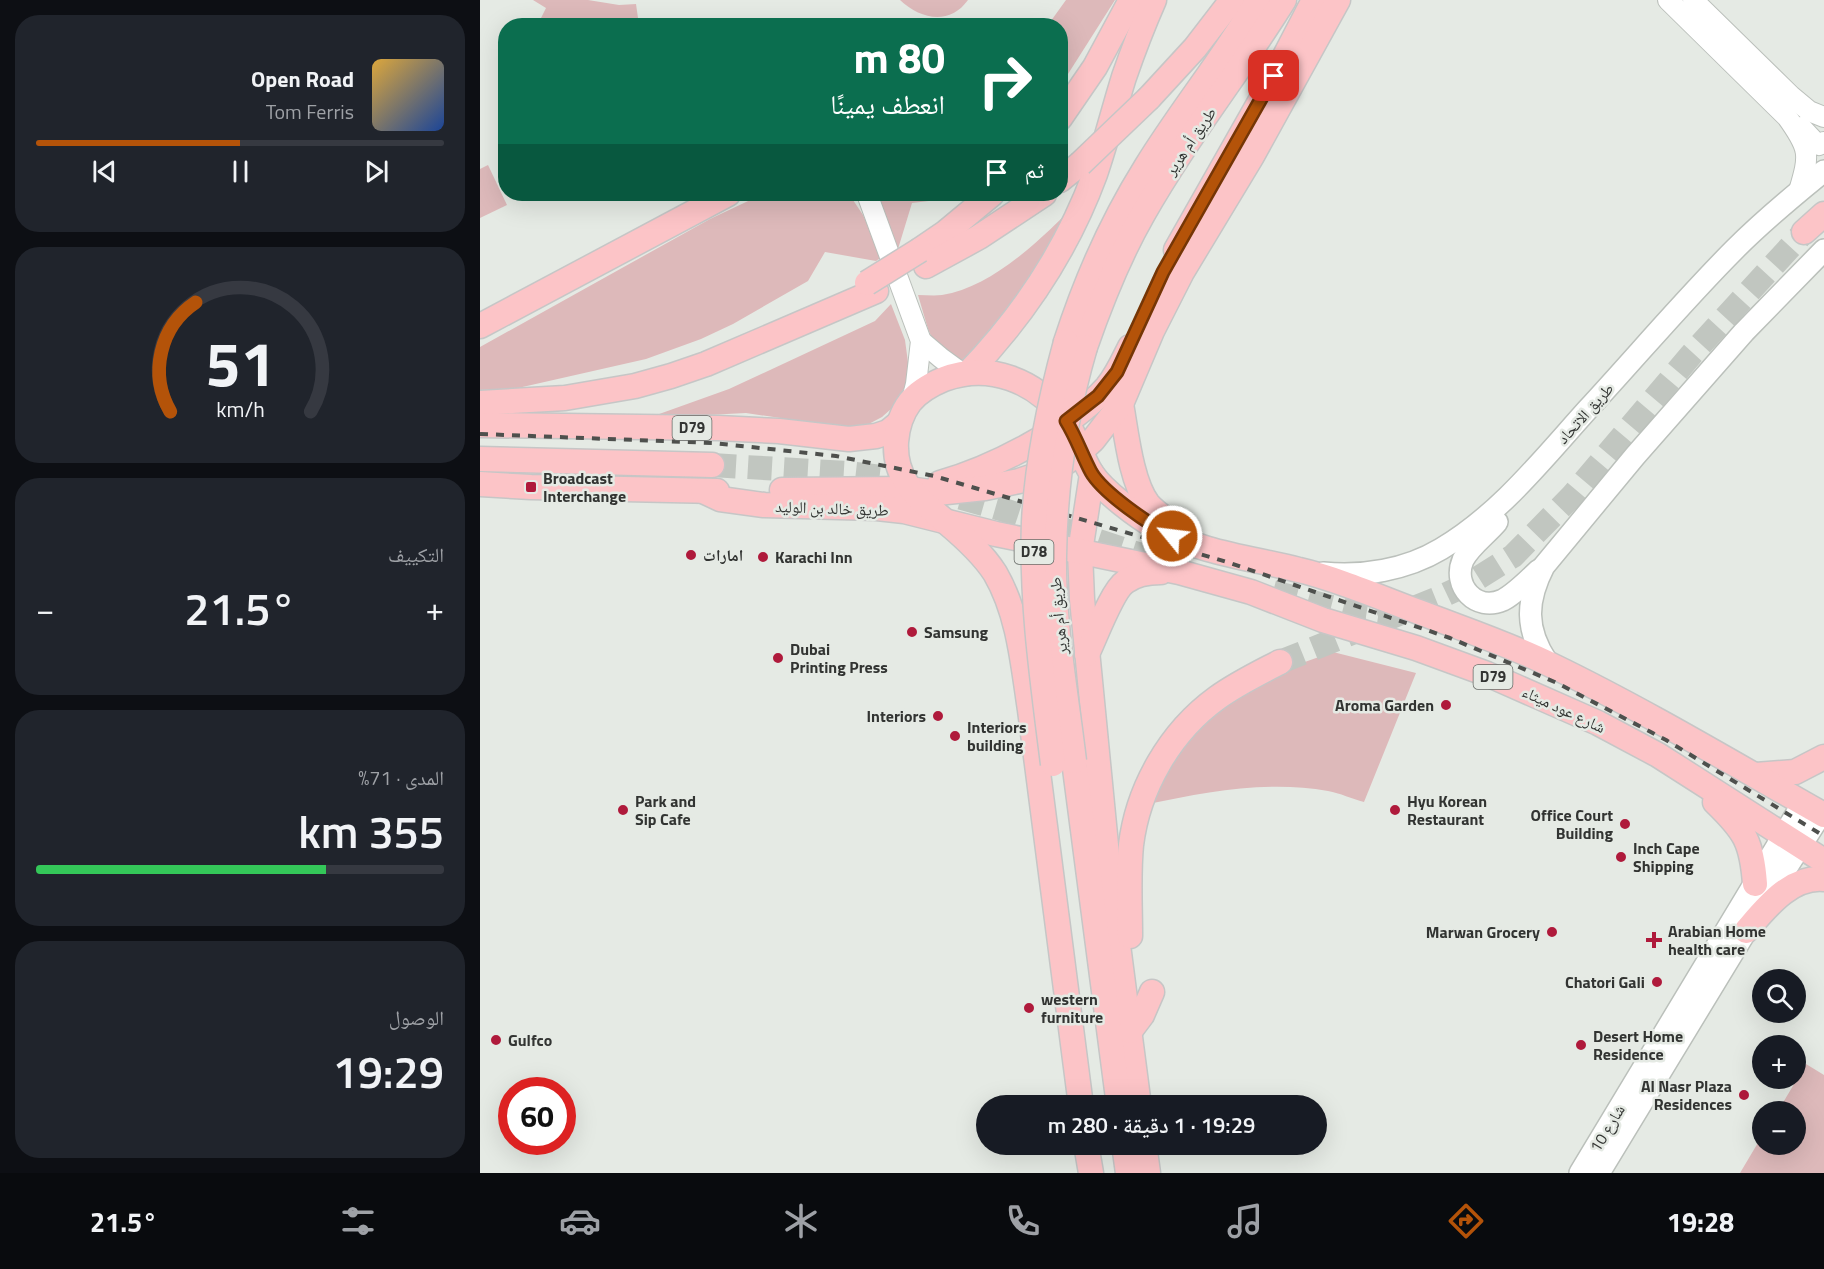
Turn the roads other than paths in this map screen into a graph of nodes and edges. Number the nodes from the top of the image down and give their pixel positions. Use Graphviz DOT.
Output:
graph roads {
  1 [pos="1131,0"];
  2 [pos="1154,0"];
  3 [pos="1232,0"];
  4 [pos="1258,0"];
  5 [pos="1284,0"];
  6 [pos="1314,0"];
  7 [pos="1338,0"];
  8 [pos="1668,0"];
  9 [pos="1693,0"];
  10 [pos="1068,107"];
  11 [pos="1795,112"];
  12 [pos="1824,117"];
  13 [pos="1824,127"];
  14 [pos="1824,142"];
  15 [pos="1824,171"];
  16 [pos="1068,174"];
  17 [pos="1799,191"];
  18 [pos="715,201"];
  19 [pos="870,201"];
  20 [pos="984,201"];
  21 [pos="1033,201"];
  22 [pos="1824,214"];
  23 [pos="1804,232"];
  24 [pos="1824,250"];
  25 [pos="923,258"];
  26 [pos="480,326"];
  27 [pos="921,341"];
  28 [pos="1076,345"];
  29 [pos="965,374"];
  30 [pos="480,390"];
  31 [pos="565,398"];
  32 [pos="912,400"];
  33 [pos="480,403"];
  34 [pos="1121,404"];
  35 [pos="1066,421"];
  36 [pos="899,423"];
  37 [pos="480,425"];
  38 [pos="1082,451"];
  39 [pos="1544,458"];
  40 [pos="480,459"];
  41 [pos="712,465"];
  42 [pos="1092,474"];
  43 [pos="480,484"];
  44 [pos="913,489"];
  45 [pos="703,491"];
  46 [pos="945,521"];
  47 [pos="1080,552"];
  48 [pos="1235,556"];
  49 [pos="1544,566"];
  50 [pos="1303,571"];
  51 [pos="1179,572"];
  52 [pos="1087,654"];
  53 [pos="1280,662"];
  54 [pos="1547,662"];
  55 [pos="1658,754"];
  56 [pos="1824,757"];
  57 [pos="1063,763"];
  58 [pos="1756,775"];
  59 [pos="1816,811"];
  60 [pos="1792,841"];
  61 [pos="1824,861"];
  62 [pos="1824,879"];
  63 [pos="1755,884"];
  64 [pos="1746,931"];
  65 [pos="1152,992"];
  66 [pos="1125,998"];
  67 [pos="1130,1031"];
  68 [pos="1080,1095"];
  69 [pos="1096,1095"];
  70 [pos="1117,1095"];
  71 [pos="1138,1095"];
  72 [pos="1088,1155"];
  73 [pos="1103,1155"];
  74 [pos="1126,1155"];
  75 [pos="1146,1155"];
  76 [pos="1091,1173"];
  77 [pos="1105,1173"];
  78 [pos="1128,1173"];
  79 [pos="1148,1173"];
  80 [pos="1580,1173"];
  81 [pos="1599,1173"];
  1 -- 10 [label="main road"];
  2 -- 29 [label="main road"];
  3 -- 16 [label="main road, bridge"];
  4 -- 28 [label="main road, طريق أم هرير / D78"];
  5 -- 28 [label="main road, طريق أم هرير / D78"];
  6 -- 35 [label="main road"];
  7 -- 34 [label="main road"];
  8 -- 11 [label="street"];
  9 -- 11 [label="street"];
  11 -- 12 [label="street"];
  11 -- 13 [label="street"];
  11 -- 14 [label="street"];
  11 -- 17 [label="street"];
  15 -- 17 [label="main road, طريق الاتحاد"];
  17 -- 39 [label="main road, طريق الاتحاد"];
  18 -- 26 [label="main road"];
  19 -- 27 [label="street"];
  20 -- 25 [label="main road"];
  21 -- 25 [label="main road"];
  22 -- 23 [label="main road"];
  24 -- 49 [label="main road"];
  25 -- 31 [label="main road"];
  27 -- 29 [label="street"];
  27 -- 32 [label="street"];
  28 -- 57 [label="main road, طريق أم هرير / D78, bridge"];
  29 -- 32 [label="main road, D79"];
  29 -- 35 [label="main road, D79"];
  30 -- 31 [label="main road"];
  31 -- 33 [label="main road"];
  32 -- 36 [label="main road"];
  34 -- 38 [label="main road"];
  34 -- 48 [label="main road"];
  35 -- 38 [label="main road, D79"];
  35 -- 44 [label="main road"];
  36 -- 37 [label="main road, D79"];
  36 -- 44 [label="main road"];
  38 -- 42 [label="main road, D79"];
  38 -- 44 [label="main road"];
  39 -- 49 [label="main road"];
  39 -- 50 [label="main road, طريق الاتحاد"];
  40 -- 41 [label="main road"];
  42 -- 47 [label="main road"];
  42 -- 48 [label="main road, D79"];
  43 -- 45 [label="main road, طريق خالد بن الوليد / D79"];
  44 -- 45 [label="main road"];
  44 -- 46 [label="main road"];
  45 -- 46 [label="main road, طريق خالد بن الوليد / D79"];
  46 -- 47 [label="main road, طريق خالد بن الوليد / D79"];
  46 -- 68 [label="main road"];
  47 -- 51 [label="main road, طريق خالد بن الوليد / D79"];
  47 -- 52 [label="main road"];
  48 -- 50 [label="main road, شارع عود ميثاء / D79"];
  49 -- 54 [label="main road"];
  50 -- 54 [label="main road, شارع عود ميثاء / D79"];
  51 -- 52 [label="main road"];
  51 -- 55 [label="main road, شارع عود ميثاء / D79"];
  52 -- 66 [label="main road"];
  53 -- 66 [label="main road"];
  54 -- 58 [label="main road, شارع عود ميثاء / D79"];
  55 -- 60 [label="main road, شارع عود ميثاء / D79"];
  55 -- 63 [label="main road"];
  56 -- 58 [label="main road"];
  57 -- 69 [label="main road, طريق أم هرير / D78"];
  57 -- 70 [label="main road, طريق أم هرير / D78"];
  58 -- 59 [label="main road, شارع عود ميثاء / D79"];
  59 -- 60 [label="main road"];
  60 -- 61 [label="main road, شارع عود ميثاء / D79"];
  60 -- 63 [label="main road, شارع 10"];
  60 -- 64 [label="main road, شارع 10"];
  62 -- 64 [label="main road"];
  63 -- 80 [label="main road, شارع 10"];
  64 -- 81 [label="main road, شارع 10"];
  65 -- 67 [label="main road"];
  66 -- 67 [label="main road"];
  67 -- 71 [label="main road"];
  72 -- 76 [label="main road"];
  73 -- 77 [label="main road"];
  74 -- 78 [label="main road"];
  75 -- 79 [label="main road"];
}
